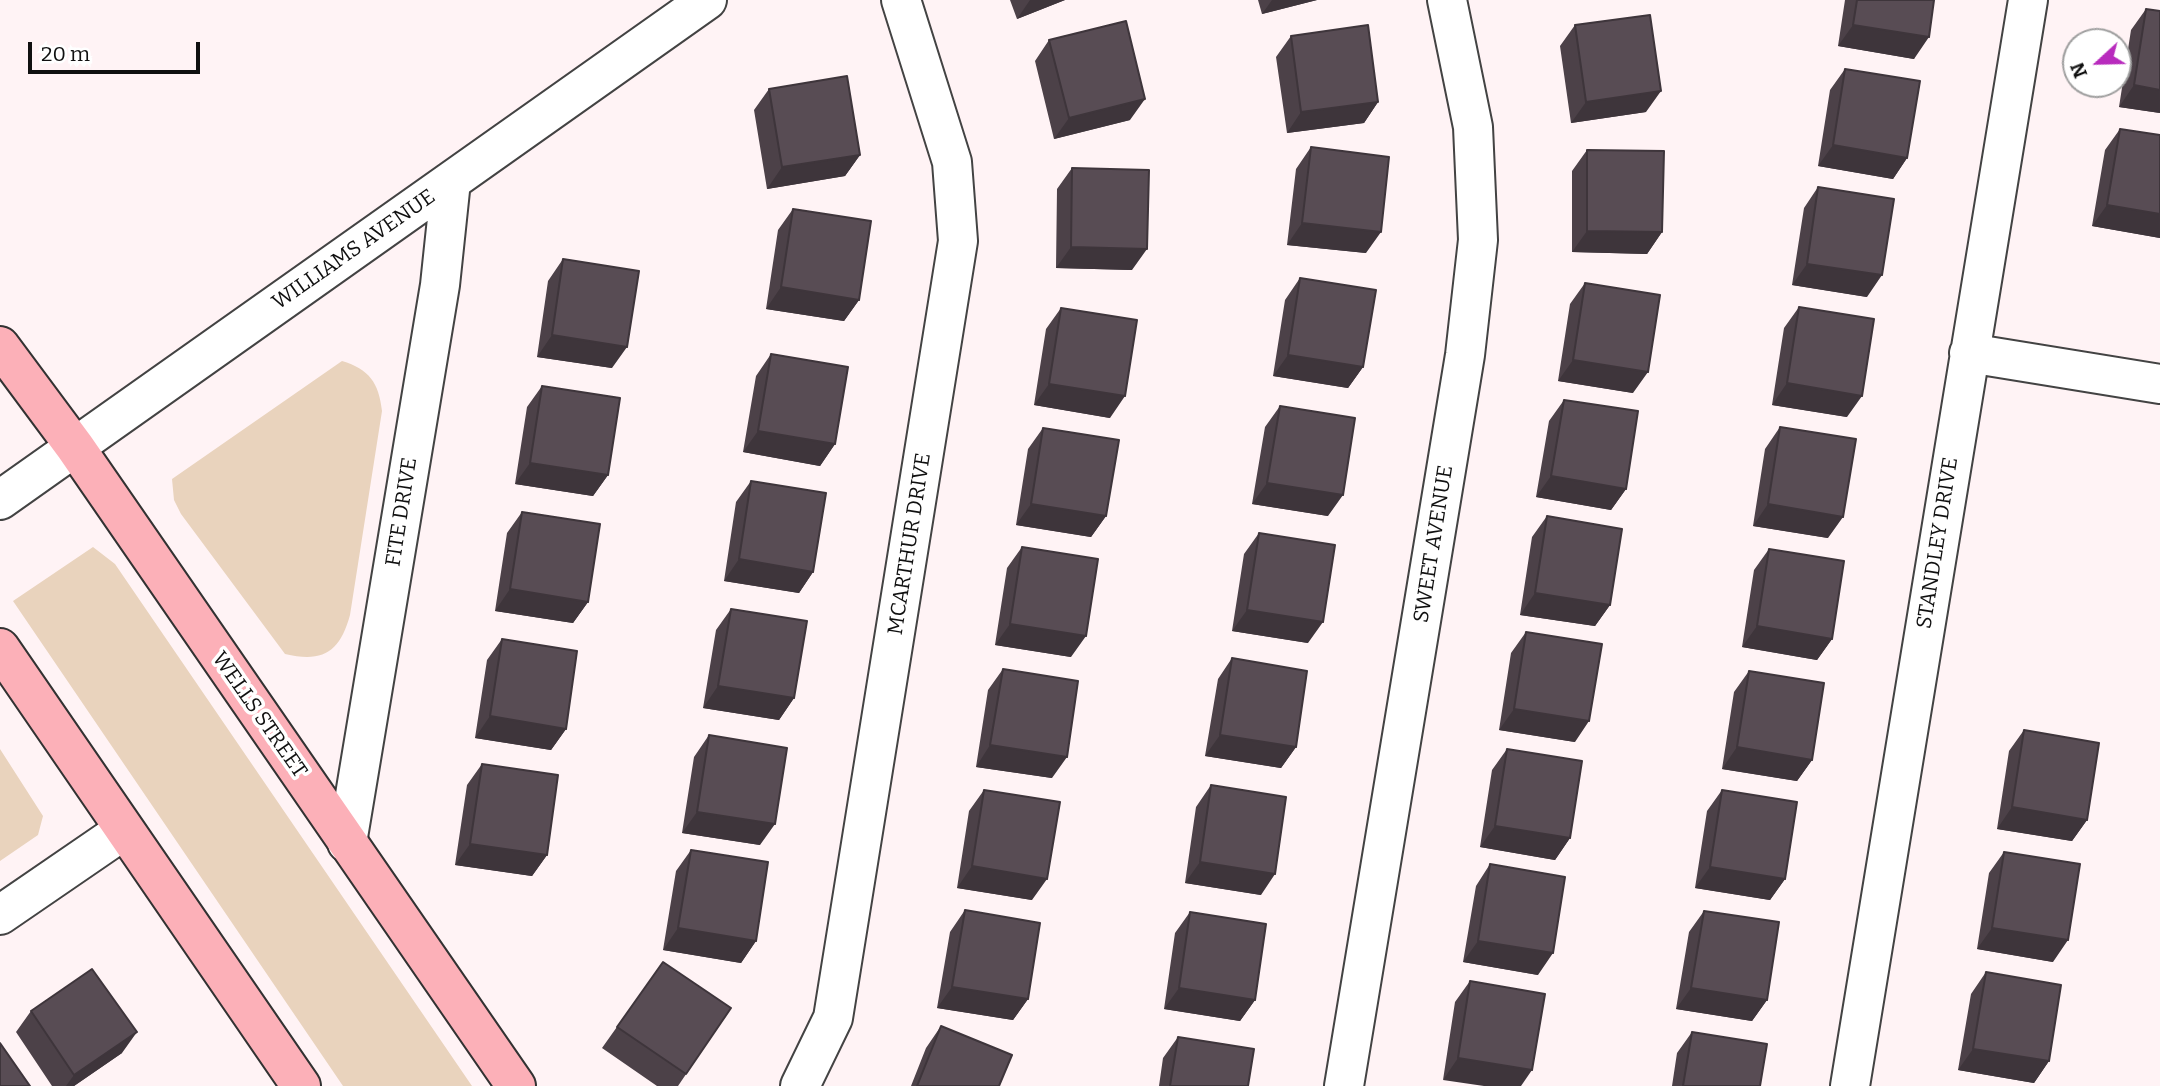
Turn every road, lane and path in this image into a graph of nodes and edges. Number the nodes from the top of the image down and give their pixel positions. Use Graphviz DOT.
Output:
graph roads {
  1 [pos="707,0"];
  2 [pos="901,0"];
  3 [pos="1447,0"];
  4 [pos="2028,0"];
  5 [pos="451,181"];
  6 [pos="0,346"];
  7 [pos="1969,353"];
  8 [pos="2160,384"];
  9 [pos="75,447"];
  10 [pos="0,500"];
  11 [pos="0,648"];
  12 [pos="124,830"];
  13 [pos="347,843"];
  14 [pos="0,915"];
  15 [pos="300,1086"];
  16 [pos="516,1086"];
  17 [pos="800,1086"];
  18 [pos="1344,1086"];
  19 [pos="1850,1086"];
  1 -- 5 [label="street, WILLIAMS AVENUE"];
  2 -- 17 [label="street, MCARTHUR DRIVE"];
  3 -- 18 [label="street, SWEET AVENUE"];
  4 -- 7 [label="street, STANDLEY DRIVE"];
  5 -- 9 [label="street, WILLIAMS AVENUE"];
  5 -- 13 [label="street, FITE DRIVE"];
  6 -- 9 [label="street, WELLS STREET"];
  7 -- 8 [label="street"];
  7 -- 19 [label="street, STANDLEY DRIVE"];
  9 -- 10 [label="street, WILLIAMS AVENUE"];
  9 -- 13 [label="street, WELLS STREET"];
  11 -- 12 [label="street"];
  12 -- 14 [label="street"];
  12 -- 15 [label="street"];
  13 -- 16 [label="street, WELLS STREET"];
}
